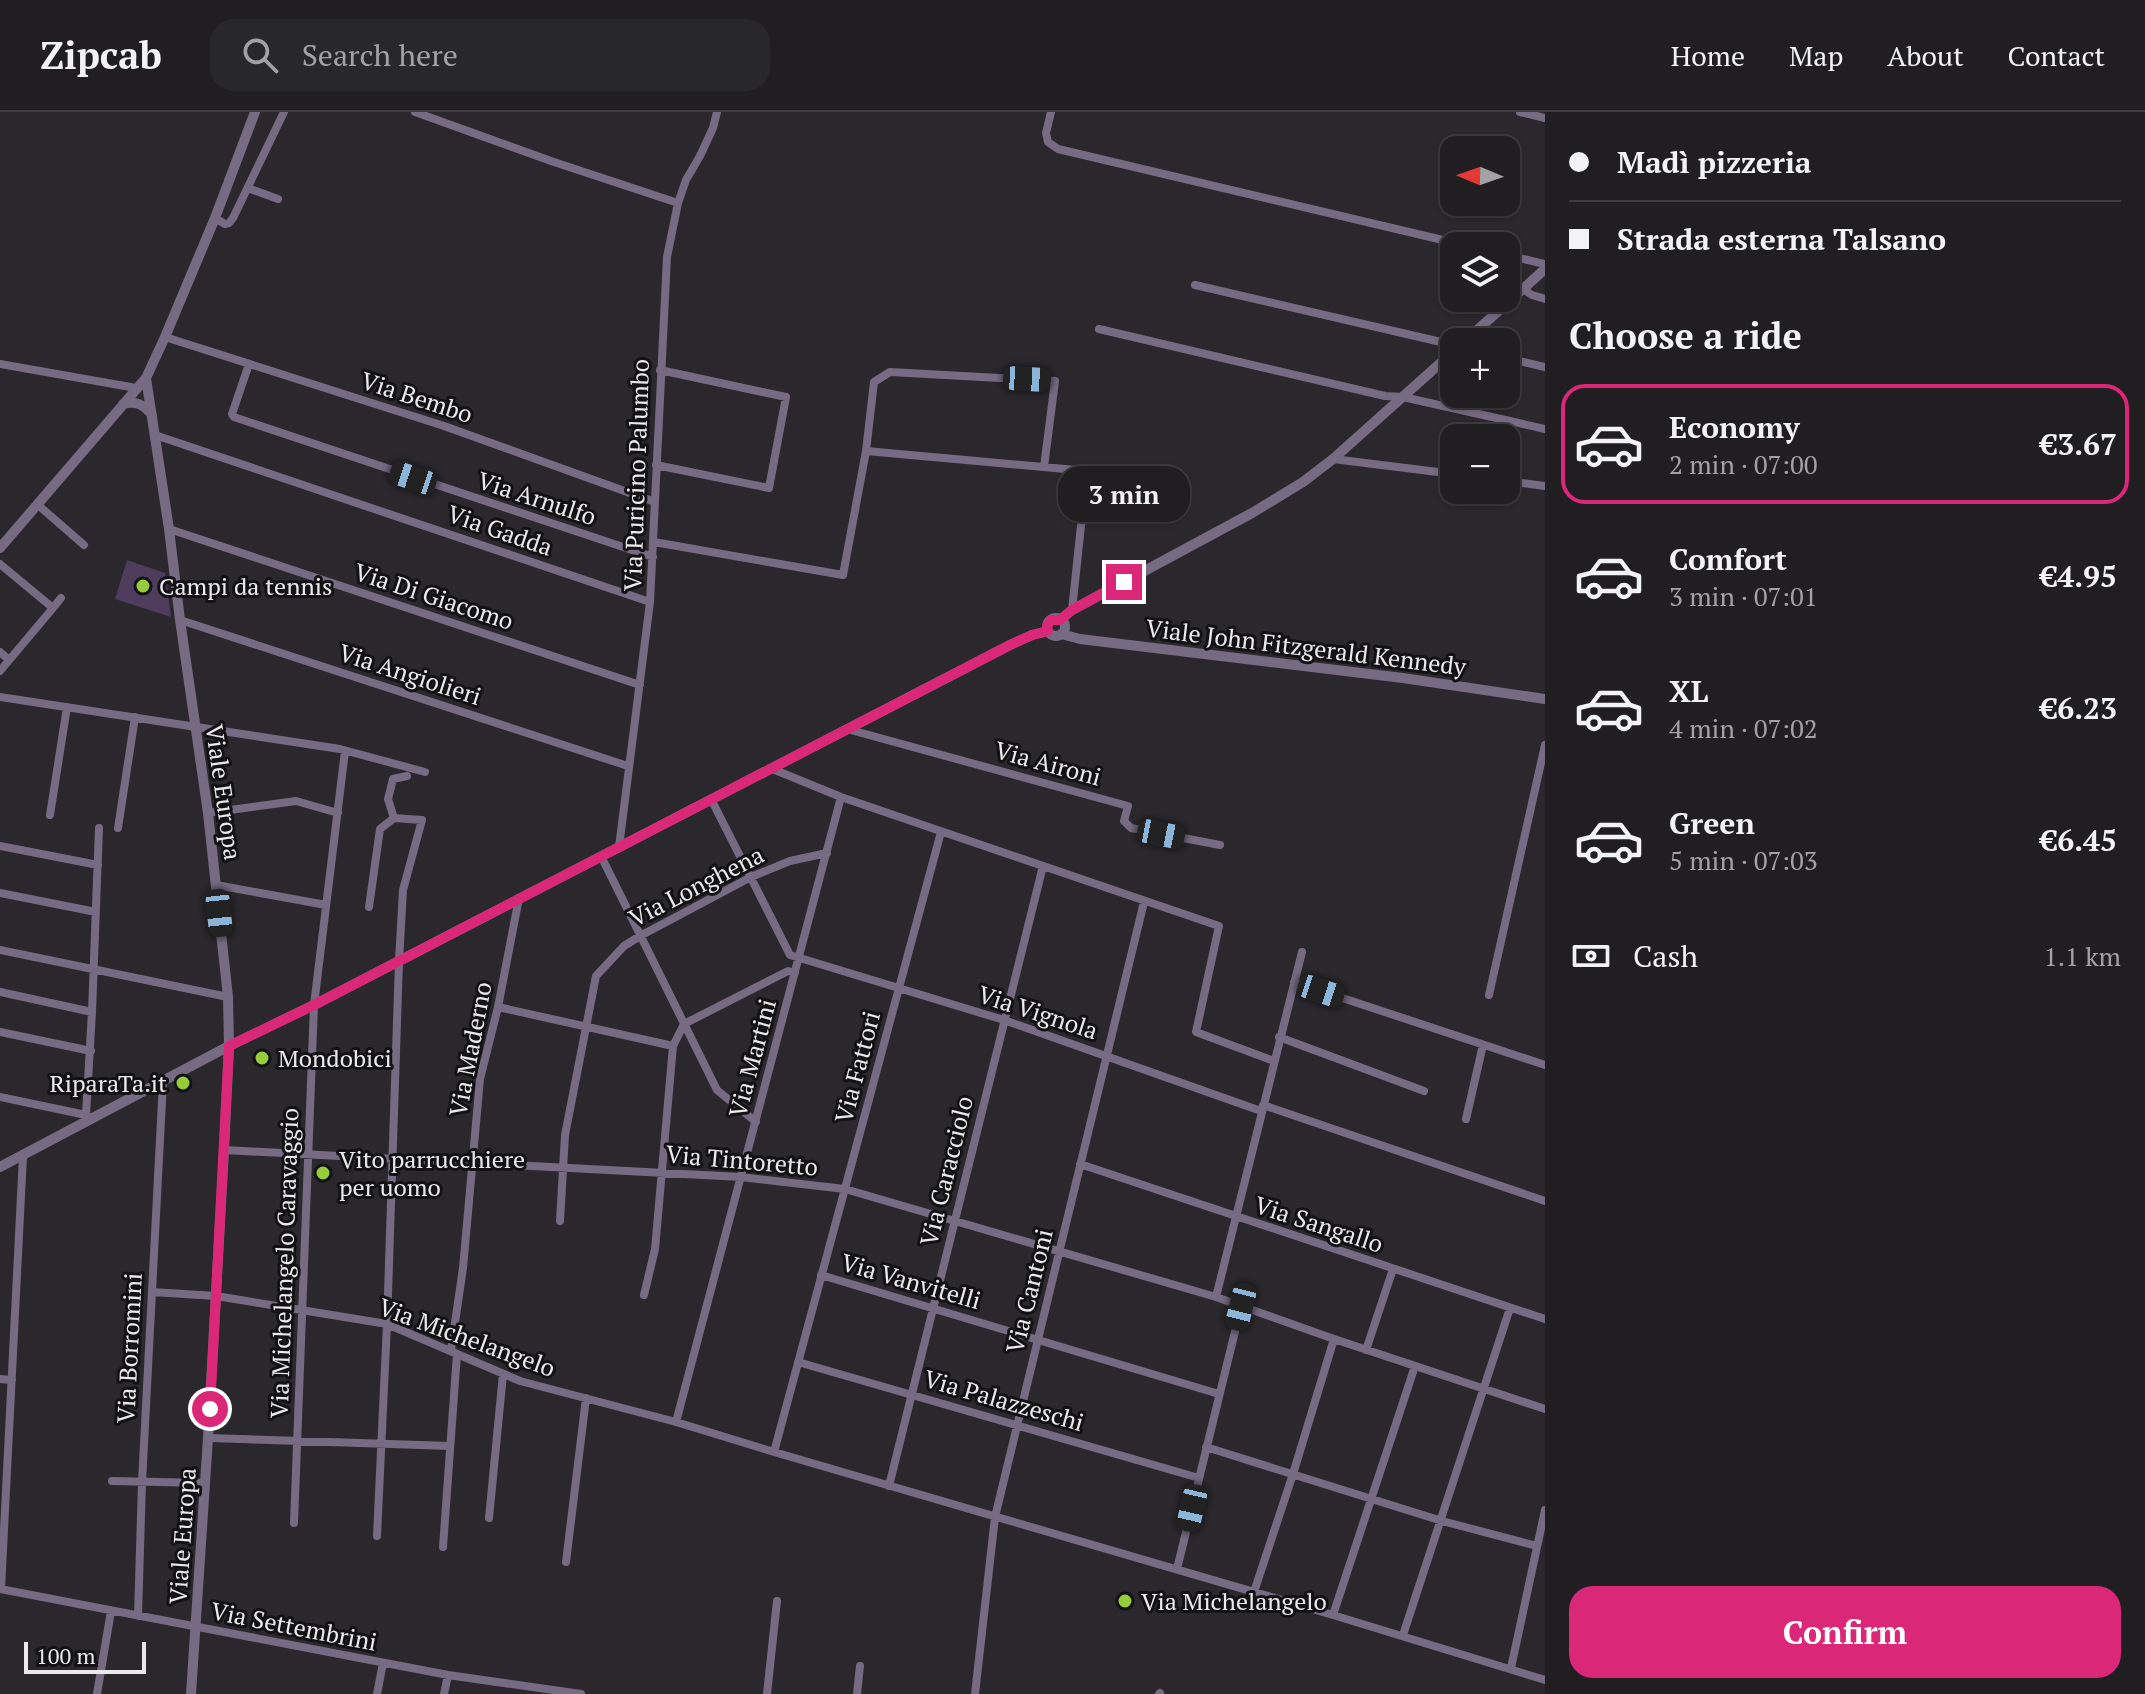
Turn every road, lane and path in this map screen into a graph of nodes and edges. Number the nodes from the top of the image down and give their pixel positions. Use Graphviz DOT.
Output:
graph roads {
  1 [pos="255,112"];
  2 [pos="284,112"];
  3 [pos="415,112"];
  4 [pos="717,112"];
  5 [pos="1051,112"];
  6 [pos="1520,112"];
  7 [pos="1545,118"];
  8 [pos="248,188"];
  9 [pos="278,199"];
  10 [pos="678,203"];
  11 [pos="215,218"];
  12 [pos="1440,239"];
  13 [pos="1520,259"];
  14 [pos="1545,266"];
  15 [pos="1195,285"];
  16 [pos="1523,289"];
  17 [pos="1545,299"];
  18 [pos="1480,328"];
  19 [pos="1099,329"];
  20 [pos="165,337"];
  21 [pos="1440,345"];
  22 [pos="1440,361"];
  23 [pos="1520,361"];
  24 [pos="0,364"];
  25 [pos="249,364"];
  26 [pos="1545,367"];
  27 [pos="660,370"];
  28 [pos="146,378"];
  29 [pos="136,388"];
  30 [pos="1403,397"];
  31 [pos="123,404"];
  32 [pos="152,416"];
  33 [pos="1545,429"];
  34 [pos="155,435"];
  35 [pos="866,451"];
  36 [pos="1333,459"];
  37 [pos="656,465"];
  38 [pos="1044,467"];
  39 [pos="1440,472"];
  40 [pos="1520,483"];
  41 [pos="1545,486"];
  42 [pos="655,502"];
  43 [pos="38,505"];
  44 [pos="169,529"];
  45 [pos="654,542"];
  46 [pos="84,545"];
  47 [pos="0,548"];
  48 [pos="653,557"];
  49 [pos="0,564"];
  50 [pos="61,598"];
  51 [pos="650,602"];
  52 [pos="53,608"];
  53 [pos="1072,610"];
  54 [pos="180,620"];
  55 [pos="1060,620"];
  56 [pos="1048,631"];
  57 [pos="1061,634"];
  58 [pos="0,652"];
  59 [pos="9,660"];
  60 [pos="0,671"];
  61 [pos="640,685"];
  62 [pos="0,697"];
  63 [pos="1545,699"];
  64 [pos="67,707"];
  65 [pos="135,717"];
  66 [pos="195,726"];
  67 [pos="846,729"];
  68 [pos="1545,745"];
  69 [pos="345,751"];
  70 [pos="628,766"];
  71 [pos="770,768"];
  72 [pos="425,772"];
  73 [pos="407,776"];
  74 [pos="841,797"];
  75 [pos="711,799"];
  76 [pos="208,813"];
  77 [pos="338,813"];
  78 [pos="50,815"];
  79 [pos="394,818"];
  80 [pos="99,828"];
  81 [pos="118,828"];
  82 [pos="941,832"];
  83 [pos="1220,845"];
  84 [pos="0,846"];
  85 [pos="619,847"];
  86 [pos="827,853"];
  87 [pos="601,856"];
  88 [pos="98,865"];
  89 [pos="1043,866"];
  90 [pos="751,877"];
  91 [pos="216,885"];
  92 [pos="0,893"];
  93 [pos="519,898"];
  94 [pos="1144,902"];
  95 [pos="326,905"];
  96 [pos="369,907"];
  97 [pos="96,912"];
  98 [pos="640,936"];
  99 [pos="0,950"];
  100 [pos="1302,952"];
  101 [pos="799,959"];
  102 [pos="399,961"];
  103 [pos="94,970"];
  104 [pos="795,973"];
  105 [pos="1294,982"];
  106 [pos="899,989"];
  107 [pos="0,992"];
  108 [pos="1489,995"];
  109 [pos="228,997"];
  110 [pos="314,1005"];
  111 [pos="498,1007"];
  112 [pos="92,1012"];
  113 [pos="1004,1020"];
  114 [pos="684,1024"];
  115 [pos="586,1027"];
  116 [pos="0,1032"];
  117 [pos="1279,1037"];
  118 [pos="1483,1045"];
  119 [pos="229,1046"];
  120 [pos="673,1046"];
  121 [pos="91,1051"];
  122 [pos="1106,1056"];
  123 [pos="1274,1061"];
  124 [pos="1545,1065"];
  125 [pos="163,1082"];
  126 [pos="1424,1091"];
  127 [pos="0,1097"];
  128 [pos="1262,1108"];
  129 [pos="89,1117"];
  130 [pos="1466,1119"];
  131 [pos="756,1122"];
  132 [pos="224,1150"];
  133 [pos="309,1155"];
  134 [pos="23,1156"];
  135 [pos="391,1160"];
  136 [pos="472,1163"];
  137 [pos="1080,1164"];
  138 [pos="0,1167"];
  139 [pos="563,1167"];
  140 [pos="662,1173"];
  141 [pos="741,1177"];
  142 [pos="845,1189"];
  143 [pos="1545,1201"];
  144 [pos="1235,1217"];
  145 [pos="955,1220"];
  146 [pos="560,1221"];
  147 [pos="1060,1250"];
  148 [pos="1393,1269"];
  149 [pos="821,1275"];
  150 [pos="152,1292"];
  151 [pos="644,1295"];
  152 [pos="216,1296"];
  153 [pos="1216,1297"];
  154 [pos="933,1307"];
  155 [pos="1241,1307"];
  156 [pos="1510,1308"];
  157 [pos="302,1310"];
  158 [pos="1545,1319"];
  159 [pos="387,1324"];
  160 [pos="1038,1339"];
  161 [pos="1334,1339"];
  162 [pos="1366,1350"];
  163 [pos="454,1352"];
  164 [pos="798,1362"];
  165 [pos="1415,1366"];
  166 [pos="503,1374"];
  167 [pos="0,1379"];
  168 [pos="12,1380"];
  169 [pos="1484,1389"];
  170 [pos="911,1394"];
  171 [pos="1219,1394"];
  172 [pos="586,1398"];
  173 [pos="1545,1409"];
  174 [pos="676,1422"];
  175 [pos="1017,1425"];
  176 [pos="208,1438"];
  177 [pos="296,1441"];
  178 [pos="381,1443"];
  179 [pos="450,1446"];
  180 [pos="1206,1447"];
  181 [pos="774,1452"];
  182 [pos="1293,1474"];
  183 [pos="1199,1478"];
  184 [pos="112,1481"];
  185 [pos="142,1482"];
  186 [pos="205,1483"];
  187 [pos="889,1486"];
  188 [pos="1370,1498"];
  189 [pos="1545,1510"];
  190 [pos="995,1517"];
  191 [pos="489,1518"];
  192 [pos="1442,1521"];
  193 [pos="294,1523"];
  194 [pos="377,1536"];
  195 [pos="1537,1546"];
  196 [pos="443,1547"];
  197 [pos="566,1562"];
  198 [pos="1177,1569"];
  199 [pos="0,1589"];
  200 [pos="1254,1592"];
  201 [pos="777,1601"];
  202 [pos="111,1611"];
  203 [pos="1333,1615"];
  204 [pos="138,1616"];
  205 [pos="196,1627"];
  206 [pos="1403,1635"];
  207 [pos="383,1663"];
  208 [pos="860,1666"];
  209 [pos="1511,1668"];
  210 [pos="448,1675"];
  211 [pos="1545,1680"];
  212 [pos="97,1694"];
  213 [pos="191,1694"];
  214 [pos="377,1694"];
  215 [pos="444,1694"];
  216 [pos="581,1694"];
  217 [pos="767,1694"];
  218 [pos="857,1694"];
  219 [pos="975,1694"];
  1 -- 11 [label="street"];
  2 -- 8 [label="street"];
  3 -- 10 [label="street"];
  4 -- 10 [label="street, Via Puricino Palumbo"];
  5 -- 12 [label="street"];
  6 -- 7 [label="street"];
  8 -- 9 [label="street"];
  8 -- 11 [label="street"];
  10 -- 27 [label="street, Via Puricino Palumbo"];
  11 -- 20 [label="street"];
  13 -- 14 [label="street"];
  14 -- 16 [label="street"];
  15 -- 21 [label="street"];
  16 -- 17 [label="street"];
  16 -- 18 [label="street"];
  19 -- 30 [label="street"];
  20 -- 25 [label="street, Via Bembo"];
  20 -- 28 [label="street"];
  22 -- 30 [label="street"];
  23 -- 26 [label="street"];
  24 -- 29 [label="street"];
  25 -- 42 [label="street, Via Bembo"];
  25 -- 48 [label="street, Via Arnulfo"];
  27 -- 37 [label="street, Via Puricino Palumbo"];
  27 -- 37 [label="street"];
  28 -- 29 [label="street"];
  28 -- 32 [label="street, Viale Europa"];
  29 -- 31 [label="street"];
  30 -- 33 [label="street"];
  30 -- 36 [label="street"];
  31 -- 32 [label="street"];
  31 -- 43 [label="street"];
  32 -- 34 [label="street, Viale Europa"];
  34 -- 44 [label="street, Viale Europa"];
  34 -- 51 [label="street, Via Gadda"];
  35 -- 38 [label="street"];
  35 -- 38 [label="street"];
  35 -- 45 [label="street"];
  36 -- 39 [label="street"];
  36 -- 53 [label="street"];
  37 -- 42 [label="street, Via Puricino Palumbo"];
  38 -- 53 [label="street"];
  40 -- 41 [label="street"];
  42 -- 45 [label="street, Via Puricino Palumbo"];
  43 -- 46 [label="street"];
  43 -- 47 [label="street"];
  44 -- 54 [label="street, Viale Europa"];
  44 -- 61 [label="street, Via Di Giacomo"];
  45 -- 48 [label="street, Via Puricino Palumbo"];
  48 -- 51 [label="street, Via Puricino Palumbo"];
  49 -- 52 [label="street"];
  50 -- 52 [label="street"];
  51 -- 61 [label="street, Via Puricino Palumbo"];
  52 -- 59 [label="street"];
  53 -- 55 [label="street"];
  54 -- 66 [label="street, Viale Europa"];
  54 -- 70 [label="street, Via Angiolieri"];
  55 -- 56 [label="street"];
  55 -- 57 [label="street"];
  56 -- 57 [label="street"];
  56 -- 67 [label="street"];
  57 -- 63 [label="street, Viale John Fitzgerald Kennedy"];
  58 -- 59 [label="street"];
  59 -- 60 [label="street"];
  61 -- 70 [label="street, Via Puricino Palumbo"];
  62 -- 64 [label="street"];
  64 -- 65 [label="street"];
  64 -- 78 [label="street"];
  65 -- 66 [label="street"];
  65 -- 81 [label="street"];
  66 -- 69 [label="street"];
  66 -- 76 [label="street, Viale Europa"];
  67 -- 71 [label="street"];
  67 -- 83 [label="street, Via Aironi"];
  68 -- 108 [label="street"];
  69 -- 72 [label="street"];
  69 -- 77 [label="street, Via Michelangelo Caravaggio"];
  70 -- 85 [label="street, Via Puricino Palumbo"];
  71 -- 74 [label="street"];
  71 -- 75 [label="street"];
  73 -- 79 [label="street"];
  74 -- 82 [label="street"];
  74 -- 86 [label="street, Via Martini"];
  75 -- 85 [label="street"];
  75 -- 90 [label="street"];
  76 -- 77 [label="street"];
  76 -- 91 [label="street, Viale Europa"];
  77 -- 95 [label="street, Via Michelangelo Caravaggio"];
  79 -- 96 [label="street"];
  79 -- 102 [label="street"];
  80 -- 88 [label="street"];
  82 -- 89 [label="street"];
  82 -- 106 [label="street, Via Fattori"];
  84 -- 88 [label="street"];
  85 -- 87 [label="street"];
  86 -- 90 [label="street, Via Longhena"];
  86 -- 101 [label="street, Via Martini"];
  87 -- 93 [label="street"];
  87 -- 98 [label="street"];
  88 -- 97 [label="street"];
  89 -- 94 [label="street"];
  89 -- 113 [label="street, Via Caracciolo"];
  90 -- 98 [label="street, Via Longhena"];
  90 -- 101 [label="street"];
  91 -- 95 [label="street"];
  91 -- 109 [label="street, Viale Europa"];
  92 -- 97 [label="street"];
  93 -- 102 [label="street"];
  93 -- 111 [label="street, Via Maderno"];
  94 -- 122 [label="street, Via Cantoni"];
  94 -- 123 [label="street"];
  95 -- 110 [label="street, Via Michelangelo Caravaggio"];
  97 -- 103 [label="street"];
  98 -- 114 [label="street"];
  98 -- 115 [label="street, Via Longhena"];
  99 -- 103 [label="street"];
  100 -- 105 [label="street"];
  101 -- 104 [label="street, Via Martini"];
  101 -- 106 [label="street, Via Vignola"];
  102 -- 110 [label="street"];
  102 -- 135 [label="street"];
  103 -- 109 [label="street"];
  103 -- 112 [label="street"];
  104 -- 114 [label="street"];
  104 -- 131 [label="street, Via Martini"];
  105 -- 117 [label="street"];
  105 -- 118 [label="street"];
  106 -- 113 [label="street, Via Vignola"];
  106 -- 142 [label="street, Via Fattori"];
  107 -- 112 [label="street"];
  109 -- 119 [label="street, Viale Europa"];
  110 -- 119 [label="street"];
  110 -- 133 [label="street, Via Michelangelo Caravaggio"];
  111 -- 115 [label="street"];
  111 -- 136 [label="street, Via Maderno"];
  112 -- 121 [label="street"];
  113 -- 122 [label="street, Via Vignola"];
  113 -- 145 [label="street, Via Caracciolo"];
  114 -- 120 [label="street"];
  114 -- 131 [label="street"];
  115 -- 120 [label="street"];
  115 -- 139 [label="street, Via Longhena"];
  116 -- 121 [label="street"];
  117 -- 123 [label="street"];
  117 -- 126 [label="street"];
  118 -- 124 [label="street"];
  118 -- 130 [label="street"];
  119 -- 125 [label="street"];
  119 -- 132 [label="street, Viale Europa"];
  120 -- 140 [label="street"];
  121 -- 129 [label="street"];
  122 -- 128 [label="street, Via Vignola"];
  122 -- 137 [label="street, Via Cantoni"];
  123 -- 128 [label="street"];
  125 -- 129 [label="street"];
  125 -- 150 [label="street, Via Borromini"];
  127 -- 129 [label="street"];
  128 -- 143 [label="street, Via Vignola"];
  128 -- 144 [label="street"];
  129 -- 134 [label="street"];
  131 -- 141 [label="street, Via Martini"];
  132 -- 133 [label="street, Via Tintoretto"];
  132 -- 152 [label="street, Viale Europa"];
  133 -- 135 [label="street, Via Tintoretto"];
  133 -- 157 [label="street, Via Michelangelo Caravaggio"];
  134 -- 138 [label="street"];
  134 -- 168 [label="street"];
  135 -- 136 [label="street, Via Tintoretto"];
  135 -- 159 [label="street"];
  136 -- 139 [label="street, Via Tintoretto"];
  136 -- 163 [label="street, Via Maderno"];
  137 -- 144 [label="street, Via Sangallo"];
  137 -- 147 [label="street, Via Cantoni"];
  139 -- 140 [label="street, Via Tintoretto"];
  139 -- 146 [label="street, Via Longhena"];
  140 -- 141 [label="street, Via Tintoretto"];
  140 -- 151 [label="street"];
  141 -- 142 [label="street, Via Tintoretto"];
  141 -- 174 [label="street, Via Martini"];
  142 -- 145 [label="street, Via Tintoretto"];
  142 -- 149 [label="street, Via Fattori"];
  144 -- 148 [label="street, Via Sangallo"];
  144 -- 153 [label="street"];
  145 -- 147 [label="street, Via Tintoretto"];
  145 -- 154 [label="street, Via Caracciolo"];
  147 -- 153 [label="street, Via Tintoretto"];
  147 -- 160 [label="street, Via Cantoni"];
  148 -- 156 [label="street, Via Sangallo"];
  148 -- 162 [label="street"];
  149 -- 154 [label="street, Via Vanvitelli"];
  149 -- 164 [label="street, Via Fattori"];
  150 -- 152 [label="street, Via Michelangelo"];
  150 -- 185 [label="street, Via Borromini"];
  152 -- 157 [label="street, Via Michelangelo"];
  152 -- 176 [label="street, Viale Europa"];
  153 -- 155 [label="street, Via Tintoretto"];
  154 -- 160 [label="street, Via Vanvitelli"];
  154 -- 170 [label="street, Via Caracciolo"];
  155 -- 161 [label="street, Via Tintoretto"];
  155 -- 171 [label="street"];
  156 -- 158 [label="street, Via Sangallo"];
  156 -- 169 [label="street"];
  157 -- 159 [label="street, Via Michelangelo"];
  157 -- 177 [label="street, Via Michelangelo Caravaggio"];
  159 -- 163 [label="street, Via Michelangelo"];
  159 -- 178 [label="street"];
  160 -- 171 [label="street, Via Vanvitelli"];
  160 -- 175 [label="street, Via Cantoni"];
  161 -- 162 [label="street, Via Tintoretto"];
  161 -- 182 [label="street"];
  162 -- 165 [label="street, Via Tintoretto"];
  163 -- 166 [label="street, Via Michelangelo"];
  163 -- 179 [label="street, Via Maderno"];
  164 -- 170 [label="street, Via Palazzeschi"];
  164 -- 181 [label="street, Via Fattori"];
  165 -- 169 [label="street, Via Tintoretto"];
  165 -- 188 [label="street"];
  166 -- 172 [label="street, Via Michelangelo"];
  166 -- 191 [label="street"];
  167 -- 168 [label="street"];
  168 -- 199 [label="street"];
  169 -- 173 [label="street, Via Tintoretto"];
  169 -- 192 [label="street"];
  170 -- 175 [label="street, Via Palazzeschi"];
  170 -- 187 [label="street, Via Caracciolo"];
  171 -- 180 [label="street"];
  172 -- 174 [label="street, Via Michelangelo"];
  172 -- 197 [label="street"];
  174 -- 181 [label="street, Via Michelangelo"];
  175 -- 183 [label="street, Via Palazzeschi"];
  175 -- 190 [label="street, Via Cantoni"];
  176 -- 177 [label="street"];
  176 -- 186 [label="street, Viale Europa"];
  177 -- 178 [label="street"];
  177 -- 193 [label="street, Via Michelangelo Caravaggio"];
  178 -- 179 [label="street"];
  178 -- 194 [label="street"];
  179 -- 196 [label="street, Via Maderno"];
  180 -- 182 [label="street"];
  180 -- 183 [label="street"];
  181 -- 187 [label="street, Via Michelangelo"];
  182 -- 188 [label="street"];
  182 -- 200 [label="street"];
  183 -- 198 [label="street"];
  184 -- 185 [label="street"];
  185 -- 186 [label="street"];
  185 -- 204 [label="street, Via Borromini"];
  186 -- 205 [label="street, Viale Europa"];
  187 -- 190 [label="street, Via Michelangelo"];
  188 -- 192 [label="street"];
  188 -- 203 [label="street"];
  189 -- 195 [label="street"];
  190 -- 198 [label="street, Via Michelangelo"];
  190 -- 219 [label="street, Via Cantoni"];
  192 -- 195 [label="street"];
  192 -- 206 [label="street"];
  195 -- 209 [label="street"];
  198 -- 200 [label="street, Via Michelangelo"];
  199 -- 202 [label="street, Via Settembrini"];
  200 -- 203 [label="street, Via Michelangelo"];
  201 -- 217 [label="street"];
  202 -- 204 [label="street, Via Settembrini"];
  202 -- 212 [label="street"];
  203 -- 206 [label="street, Via Michelangelo"];
  204 -- 205 [label="street, Via Settembrini"];
  205 -- 207 [label="street, Via Settembrini"];
  205 -- 213 [label="street, Viale Europa"];
  206 -- 209 [label="street, Via Michelangelo"];
  207 -- 210 [label="street, Via Settembrini"];
  207 -- 214 [label="street"];
  208 -- 218 [label="street"];
  209 -- 211 [label="street, Via Michelangelo"];
  210 -- 215 [label="street"];
  210 -- 216 [label="street, Via Settembrini"];
}
